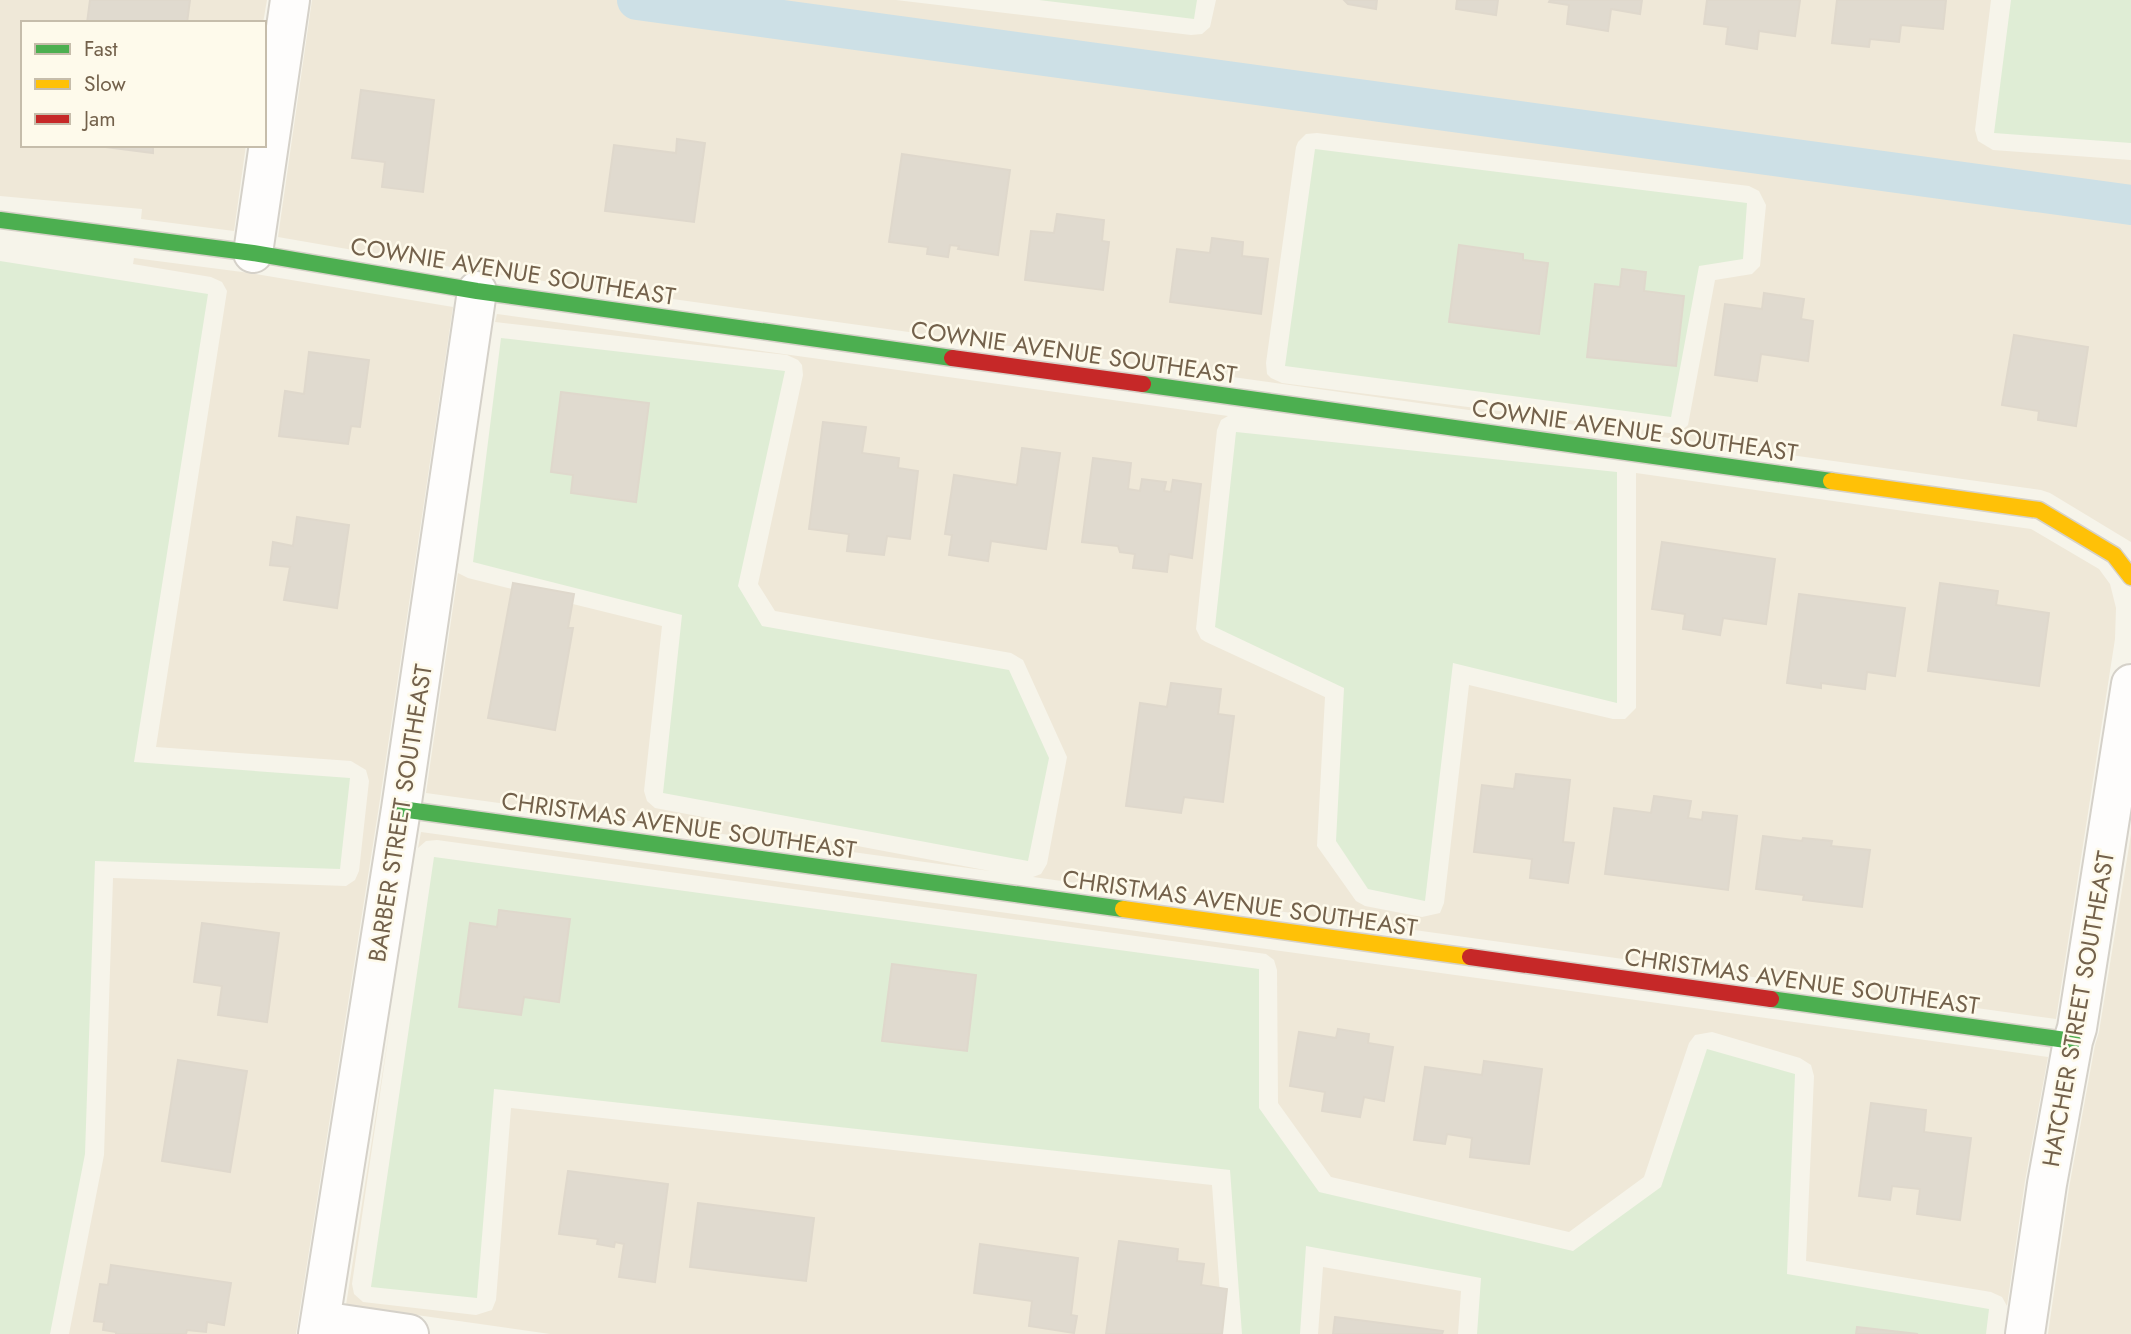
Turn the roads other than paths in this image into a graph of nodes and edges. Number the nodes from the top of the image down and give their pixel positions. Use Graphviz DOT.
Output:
graph roads {
  1 [pos="290,0"];
  2 [pos="0,220"];
  3 [pos="253,253"];
  4 [pos="477,291"];
  5 [pos="2128,572"];
  6 [pos="2131,684"];
  7 [pos="401,809"];
  8 [pos="2073,1041"];
  9 [pos="320,1328"];
  10 [pos="409,1334"];
  11 [pos="2025,1334"];
  1 -- 3 [label="street"];
  2 -- 3 [label="street, COWNIE AVENUE SOUTHEAST"];
  3 -- 4 [label="street, COWNIE AVENUE SOUTHEAST"];
  4 -- 5 [label="street, COWNIE AVENUE SOUTHEAST"];
  4 -- 7 [label="street, BARBER STREET SOUTHEAST"];
  6 -- 8 [label="street, HATCHER STREET SOUTHEAST"];
  7 -- 8 [label="street, CHRISTMAS AVENUE SOUTHEAST"];
  7 -- 9 [label="street, BARBER STREET SOUTHEAST"];
  8 -- 11 [label="street, HATCHER STREET SOUTHEAST"];
  9 -- 10 [label="street"];
}
